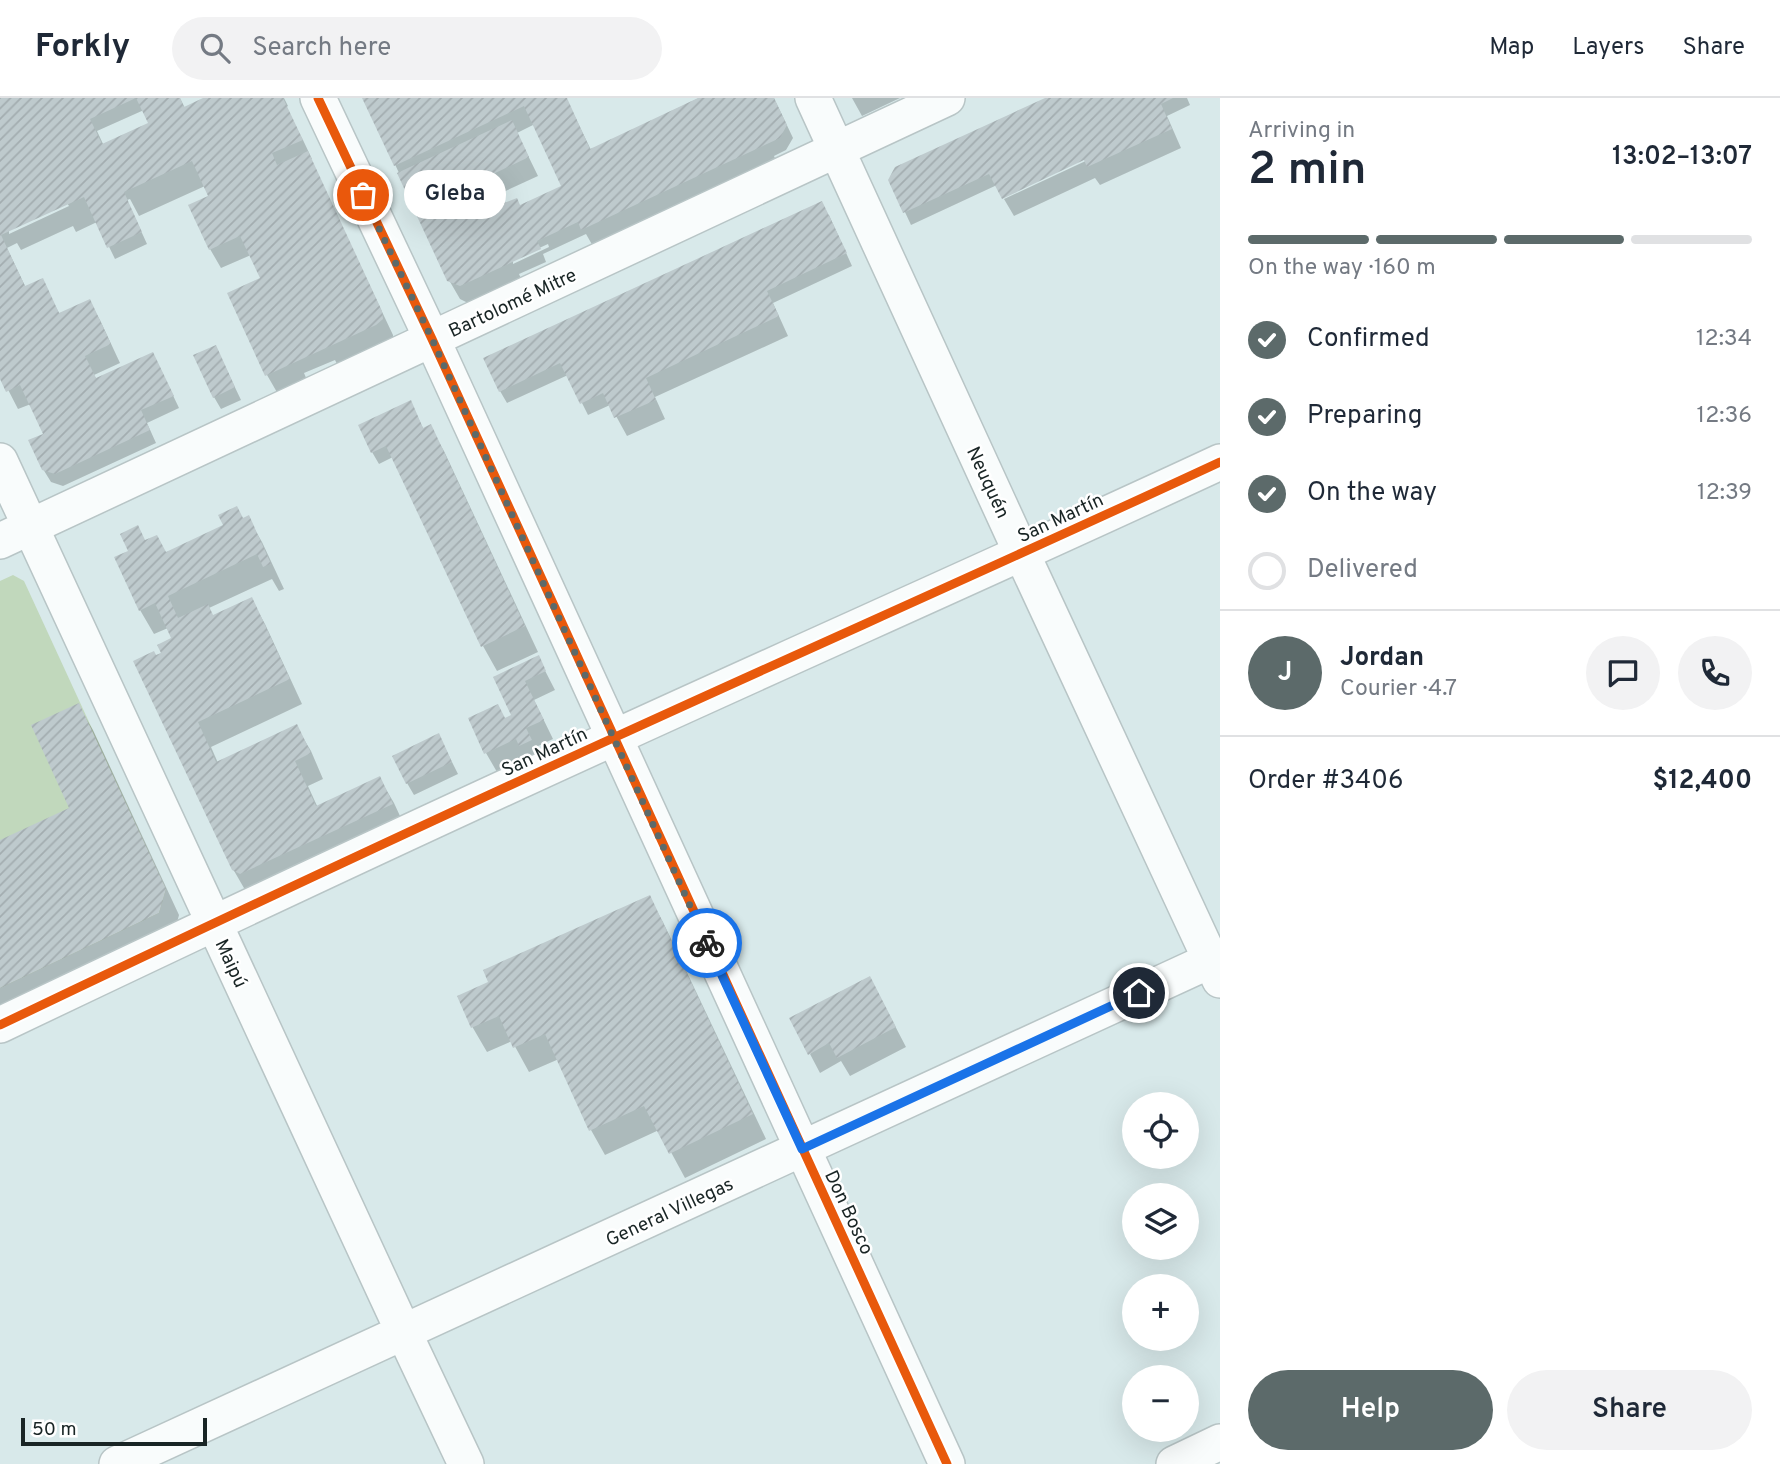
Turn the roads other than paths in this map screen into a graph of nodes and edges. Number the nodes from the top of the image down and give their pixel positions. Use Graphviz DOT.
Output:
graph roads {
  1 [pos="318,98"];
  2 [pos="813,98"];
  3 [pos="947,98"];
  4 [pos="837,149"];
  5 [pos="432,339"];
  6 [pos="0,461"];
  7 [pos="1220,462"];
  8 [pos="31,526"];
  9 [pos="0,541"];
  10 [pos="1022,554"];
  11 [pos="613,738"];
  12 [pos="214,923"];
  13 [pos="1217,965"];
  14 [pos="0,1025"];
  15 [pos="802,1149"];
  16 [pos="404,1333"];
  17 [pos="1220,1442"];
  18 [pos="117,1464"];
  19 [pos="466,1464"];
  20 [pos="947,1464"];
  21 [pos="1174,1464"];
  1 -- 5 [label="street, Don Bosco"];
  2 -- 4 [label="street, Neuquén"];
  3 -- 4 [label="street, Bartolomé Mitre"];
  4 -- 5 [label="street, Bartolomé Mitre"];
  4 -- 10 [label="street, Neuquén"];
  5 -- 8 [label="street, Bartolomé Mitre"];
  5 -- 11 [label="street, Don Bosco"];
  6 -- 8 [label="street, Maipú"];
  7 -- 10 [label="street, San Martín"];
  8 -- 9 [label="street, Bartolomé Mitre"];
  8 -- 12 [label="street, Maipú"];
  10 -- 11 [label="street, San Martín"];
  10 -- 13 [label="street, Neuquén"];
  11 -- 12 [label="street, San Martín"];
  11 -- 15 [label="street, Don Bosco"];
  12 -- 14 [label="street, San Martín"];
  12 -- 16 [label="street, Maipú"];
  13 -- 15 [label="street, General Villegas"];
  15 -- 16 [label="street, General Villegas"];
  15 -- 20 [label="street, Don Bosco"];
  16 -- 18 [label="street, General Villegas"];
  16 -- 19 [label="street, Maipú"];
  17 -- 21 [label="street"];
}
